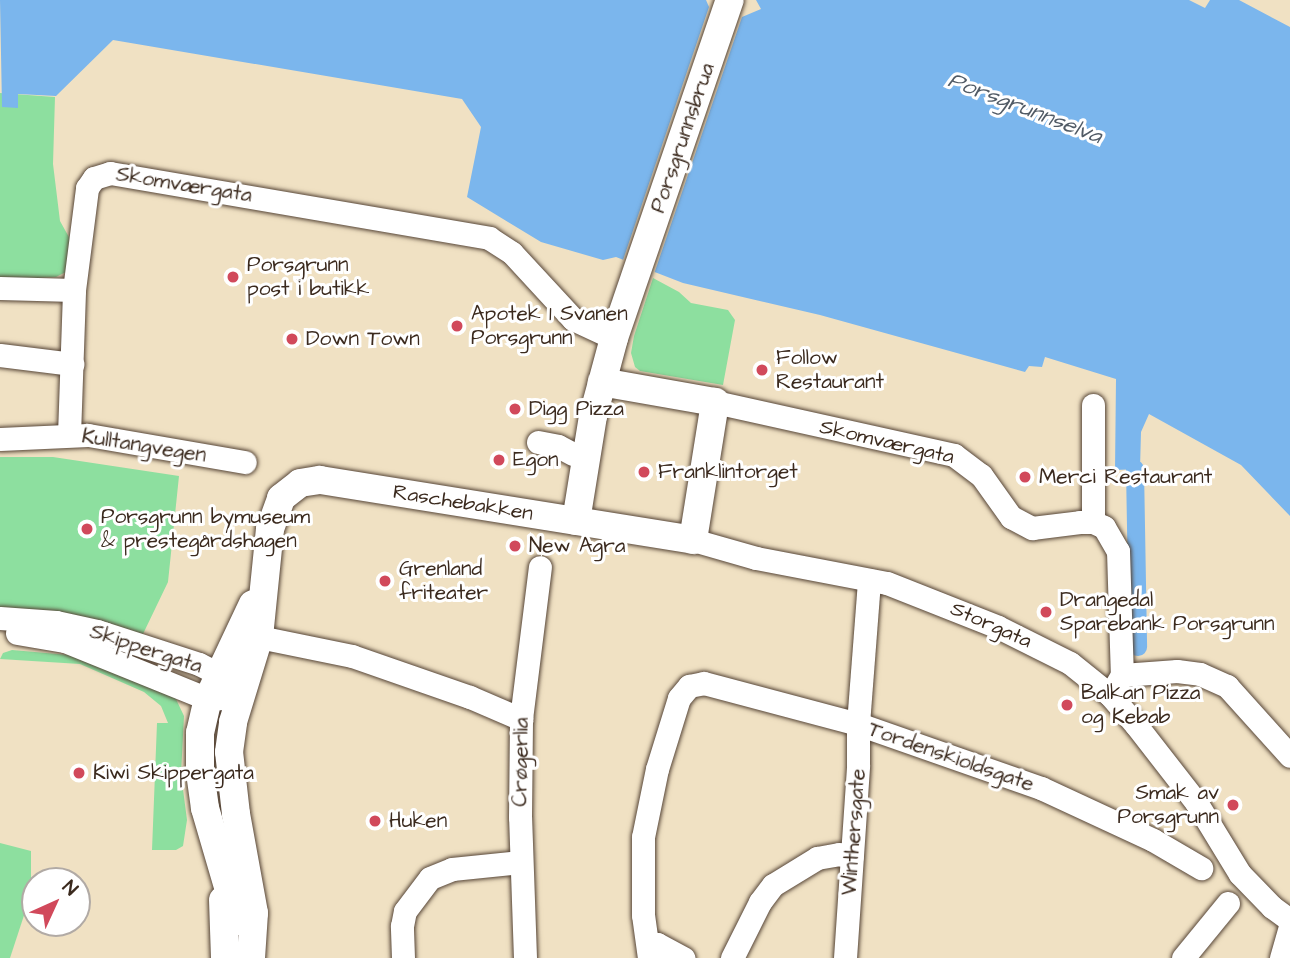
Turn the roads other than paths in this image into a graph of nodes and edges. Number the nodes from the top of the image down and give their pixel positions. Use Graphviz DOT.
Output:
graph roads {
  1 [pos="730,0"];
  2 [pos="0,288"];
  3 [pos="74,290"];
  4 [pos="614,338"];
  5 [pos="0,355"];
  6 [pos="72,364"];
  7 [pos="602,382"];
  8 [pos="715,402"];
  9 [pos="1093,405"];
  10 [pos="69,435"];
  11 [pos="0,439"];
  12 [pos="538,442"];
  13 [pos="573,454"];
  14 [pos="245,462"];
  15 [pos="576,521"];
  16 [pos="1093,522"];
  17 [pos="693,540"];
  18 [pos="266,561"];
  19 [pos="540,567"];
  20 [pos="869,580"];
  21 [pos="0,618"];
  22 [pos="0,632"];
  23 [pos="259,637"];
  24 [pos="1122,675"];
  25 [pos="214,686"];
  26 [pos="1110,695"];
  27 [pos="240,697"];
  28 [pos="521,719"];
  29 [pos="858,724"];
  30 [pos="1290,756"];
  31 [pos="852,857"];
  32 [pos="521,862"];
  33 [pos="223,865"];
  34 [pos="1201,868"];
  35 [pos="1228,903"];
  36 [pos="254,913"];
  37 [pos="1290,920"];
  38 [pos="1290,926"];
  39 [pos="649,950"];
  40 [pos="225,958"];
  41 [pos="242,958"];
  42 [pos="251,958"];
  43 [pos="259,958"];
  44 [pos="403,958"];
  45 [pos="525,958"];
  46 [pos="683,958"];
  47 [pos="732,958"];
  48 [pos="845,958"];
  49 [pos="1183,958"];
  50 [pos="1281,958"];
  1 -- 4 [label="main road, Porsgrunnsbrua"];
  2 -- 3 [label="street"];
  3 -- 4 [label="street, Skomværgata"];
  3 -- 6 [label="street, Skomværgata"];
  4 -- 7 [label="main road, Porsgrunnsbrua"];
  5 -- 6 [label="street"];
  6 -- 10 [label="street, Skomværgata"];
  7 -- 8 [label="main road, Skomværgata"];
  7 -- 15 [label="main road"];
  8 -- 16 [label="street, Skomværgata"];
  8 -- 17 [label="main road"];
  9 -- 16 [label="street"];
  10 -- 11 [label="street, Kulltangvegen"];
  10 -- 14 [label="street, Kulltangvegen"];
  12 -- 13 [label="street"];
  15 -- 17 [label="main road, Storgata"];
  15 -- 18 [label="main road, Raschebakken"];
  16 -- 24 [label="street"];
  17 -- 20 [label="street, Storgata"];
  18 -- 23 [label="main road, Raschebakken"];
  18 -- 25 [label="main road, Raschebakken"];
  19 -- 28 [label="street, Crøgerlia"];
  20 -- 26 [label="street, Storgata"];
  20 -- 29 [label="street, Winthersgate"];
  21 -- 25 [label="street, Skippergata"];
  22 -- 25 [label="street, Skippergata"];
  23 -- 27 [label="main road, Raschebakken"];
  23 -- 28 [label="street"];
  24 -- 26 [label="street"];
  24 -- 30 [label="street"];
  25 -- 27 [label="street, Skippergata"];
  25 -- 33 [label="main road, Raschebakken"];
  26 -- 37 [label="street, Storgata"];
  27 -- 36 [label="main road, Raschebakken"];
  28 -- 32 [label="street, Crøgerlia"];
  29 -- 31 [label="street, Winthersgate"];
  29 -- 34 [label="street, Tordenskioldsgate"];
  29 -- 39 [label="street, Tordenskioldsgate"];
  31 -- 47 [label="street"];
  31 -- 48 [label="street, Winthersgate"];
  32 -- 44 [label="street"];
  32 -- 45 [label="street, Crøgerlia"];
  33 -- 40 [label="main road"];
  33 -- 41 [label="main road, Raschebakken"];
  35 -- 49 [label="street"];
  36 -- 42 [label="main road, Raschebakken"];
  36 -- 43 [label="main road"];
  38 -- 50 [label="street"];
  39 -- 46 [label="street"];
}
